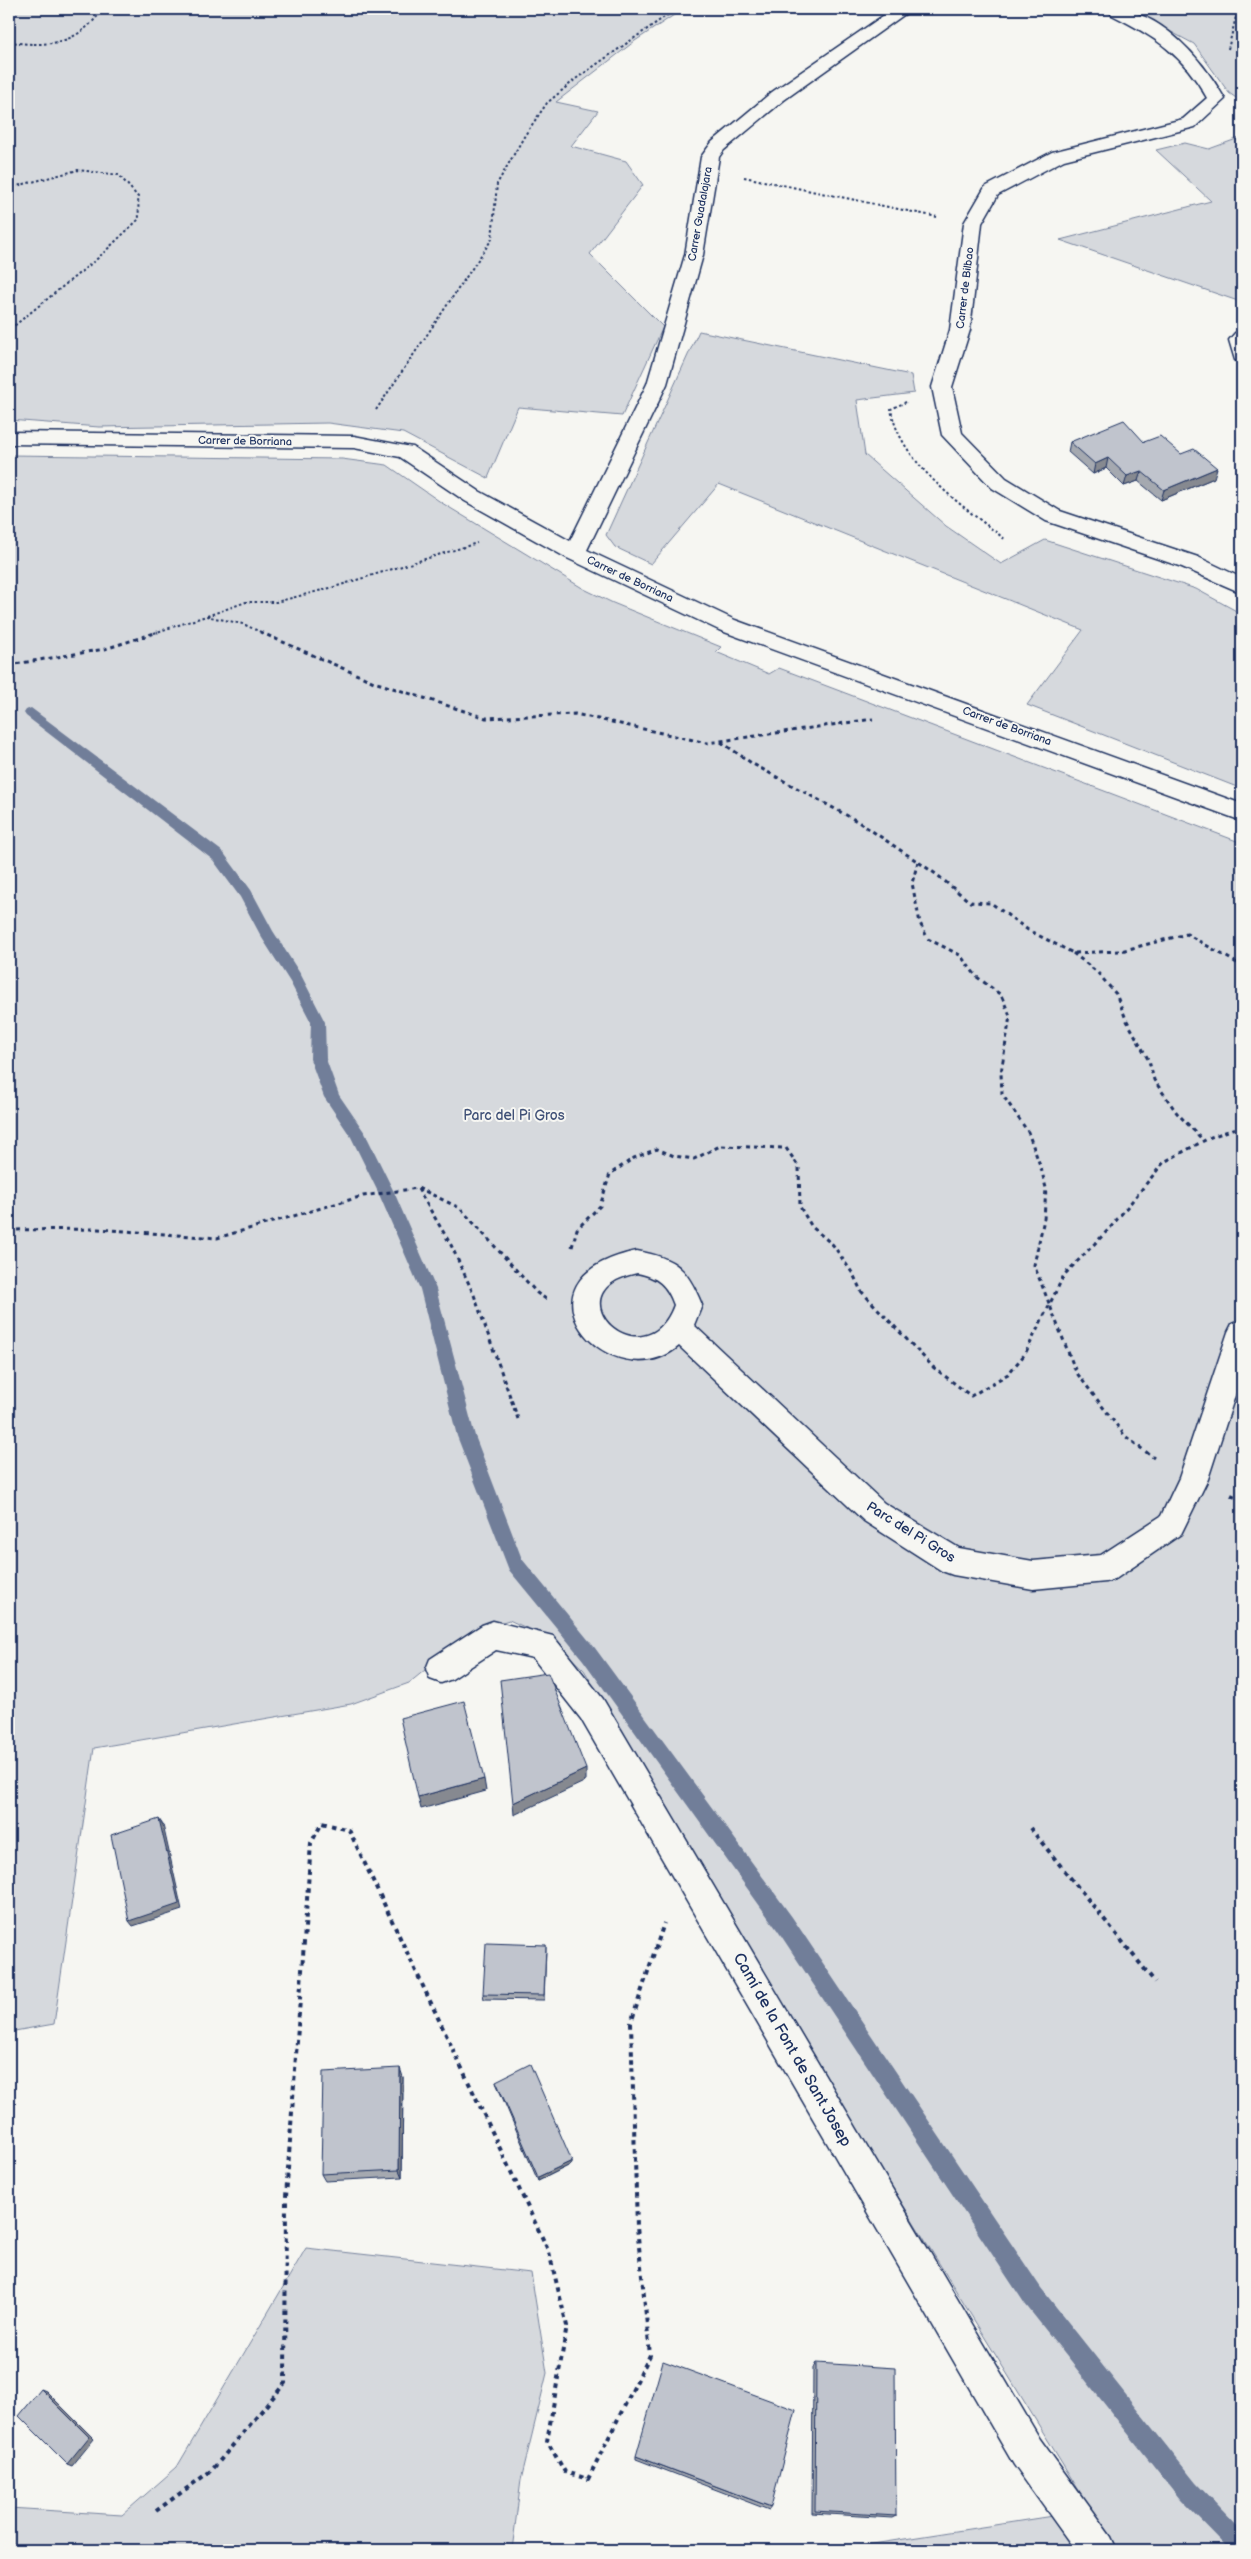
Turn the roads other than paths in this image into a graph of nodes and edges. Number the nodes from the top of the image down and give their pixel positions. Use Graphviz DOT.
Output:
graph roads {
  1 [pos="904,9"];
  2 [pos="1118,11"];
  3 [pos="1242,337"];
  4 [pos="1242,356"];
  5 [pos="9,438"];
  6 [pos="575,553"];
  7 [pos="1242,586"];
  8 [pos="1242,813"];
  9 [pos="679,1328"];
  10 [pos="1242,1332"];
  11 [pos="442,1669"];
  12 [pos="1098,2550"];
  1 -- 6 [label="street, Carrer Guadalajara"];
  2 -- 7 [label="street, Carrer de Bilbao"];
  3 -- 4 [label="street"];
  5 -- 6 [label="street, Carrer de Borriana"];
  6 -- 8 [label="street, Carrer de Borriana"];
  9 -- 9 [label="street"];
  9 -- 10 [label="street, Parc del Pi Gros"];
  11 -- 12 [label="street, Camí de la Font de Sant Josep"];
}
